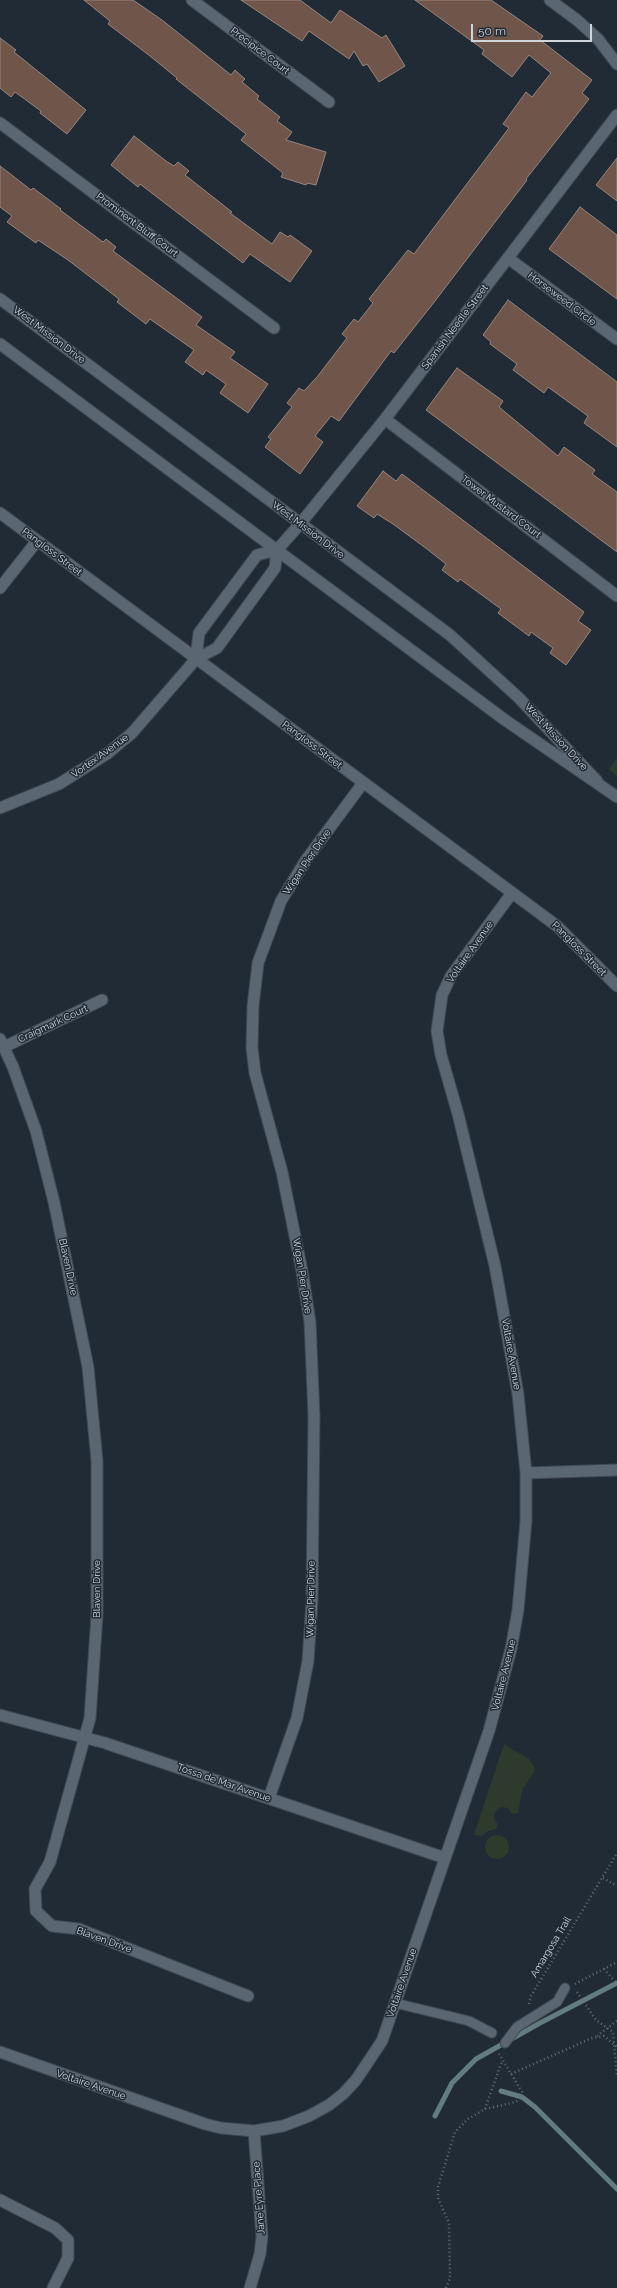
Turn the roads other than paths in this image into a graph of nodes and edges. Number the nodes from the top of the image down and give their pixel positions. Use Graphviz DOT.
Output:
graph roads {
  1 [pos="192,0"];
  2 [pos="550,0"];
  3 [pos="617,64"];
  4 [pos="329,102"];
  5 [pos="617,115"];
  6 [pos="0,123"];
  7 [pos="508,258"];
  8 [pos="0,299"];
  9 [pos="274,328"];
  10 [pos="617,339"];
  11 [pos="0,344"];
  12 [pos="384,419"];
  13 [pos="0,513"];
  14 [pos="300,524"];
  15 [pos="288,536"];
  16 [pos="37,541"];
  17 [pos="277,550"];
  18 [pos="0,588"];
  19 [pos="617,596"];
  20 [pos="196,659"];
  21 [pos="597,782"];
  22 [pos="363,783"];
  23 [pos="617,797"];
  24 [pos="0,808"];
  25 [pos="512,893"];
  26 [pos="617,986"];
  27 [pos="102,1000"];
  28 [pos="2,1043"];
  29 [pos="617,1470"];
  30 [pos="526,1473"];
  31 [pos="0,1715"];
  32 [pos="86,1737"];
  33 [pos="269,1798"];
  34 [pos="445,1858"];
  35 [pos="569,1986"];
  36 [pos="248,1996"];
  37 [pos="395,2003"];
  38 [pos="492,2033"];
  39 [pos="505,2043"];
  40 [pos="0,2052"];
  41 [pos="254,2131"];
  42 [pos="0,2200"];
  43 [pos="53,2288"];
  44 [pos="250,2288"];
  1 -- 4 [label="street, Precipice Court"];
  2 -- 3 [label="street"];
  5 -- 7 [label="street, Spanish Needle Street"];
  6 -- 9 [label="street, Prominent Bluff Court"];
  7 -- 10 [label="street, Horseweed Circle"];
  7 -- 12 [label="street, Spanish Needle Street"];
  8 -- 14 [label="street, West Mission Drive"];
  11 -- 17 [label="street, West Mission Drive"];
  12 -- 14 [label="street, Spanish Needle Street"];
  12 -- 19 [label="street, Tower Mustard Court"];
  13 -- 16 [label="street, Pangloss Street"];
  14 -- 15 [label="street, Spanish Needle Street"];
  14 -- 21 [label="street, West Mission Drive"];
  15 -- 17 [label="street, Vortex Avenue"];
  16 -- 18 [label="street"];
  16 -- 20 [label="street, Pangloss Street"];
  17 -- 20 [label="street, Vortex Avenue"];
  17 -- 20 [label="street"];
  17 -- 21 [label="street, West Mission Drive"];
  20 -- 22 [label="street, Pangloss Street"];
  20 -- 24 [label="street, Vortex Avenue"];
  21 -- 23 [label="street, West Mission Drive"];
  22 -- 25 [label="street, Pangloss Street"];
  22 -- 33 [label="street, Wigan Pier Drive"];
  25 -- 26 [label="street, Pangloss Street"];
  25 -- 30 [label="street, Voltaire Avenue"];
  27 -- 28 [label="street, Craigmark Court"];
  28 -- 32 [label="street, Blaven Drive"];
  29 -- 30 [label="street"];
  30 -- 34 [label="street, Voltaire Avenue"];
  31 -- 32 [label="street, Tossa de Mar Avenue"];
  32 -- 33 [label="street, Tossa de Mar Avenue"];
  32 -- 36 [label="street, Blaven Drive"];
  33 -- 34 [label="street, Tossa de Mar Avenue"];
  34 -- 37 [label="street, Voltaire Avenue"];
  35 -- 39 [label="lane"];
  37 -- 38 [label="lane"];
  37 -- 41 [label="street, Voltaire Avenue"];
  40 -- 41 [label="street, Voltaire Avenue"];
  41 -- 44 [label="street, Jane Eyre Place"];
  42 -- 43 [label="street"];
}
